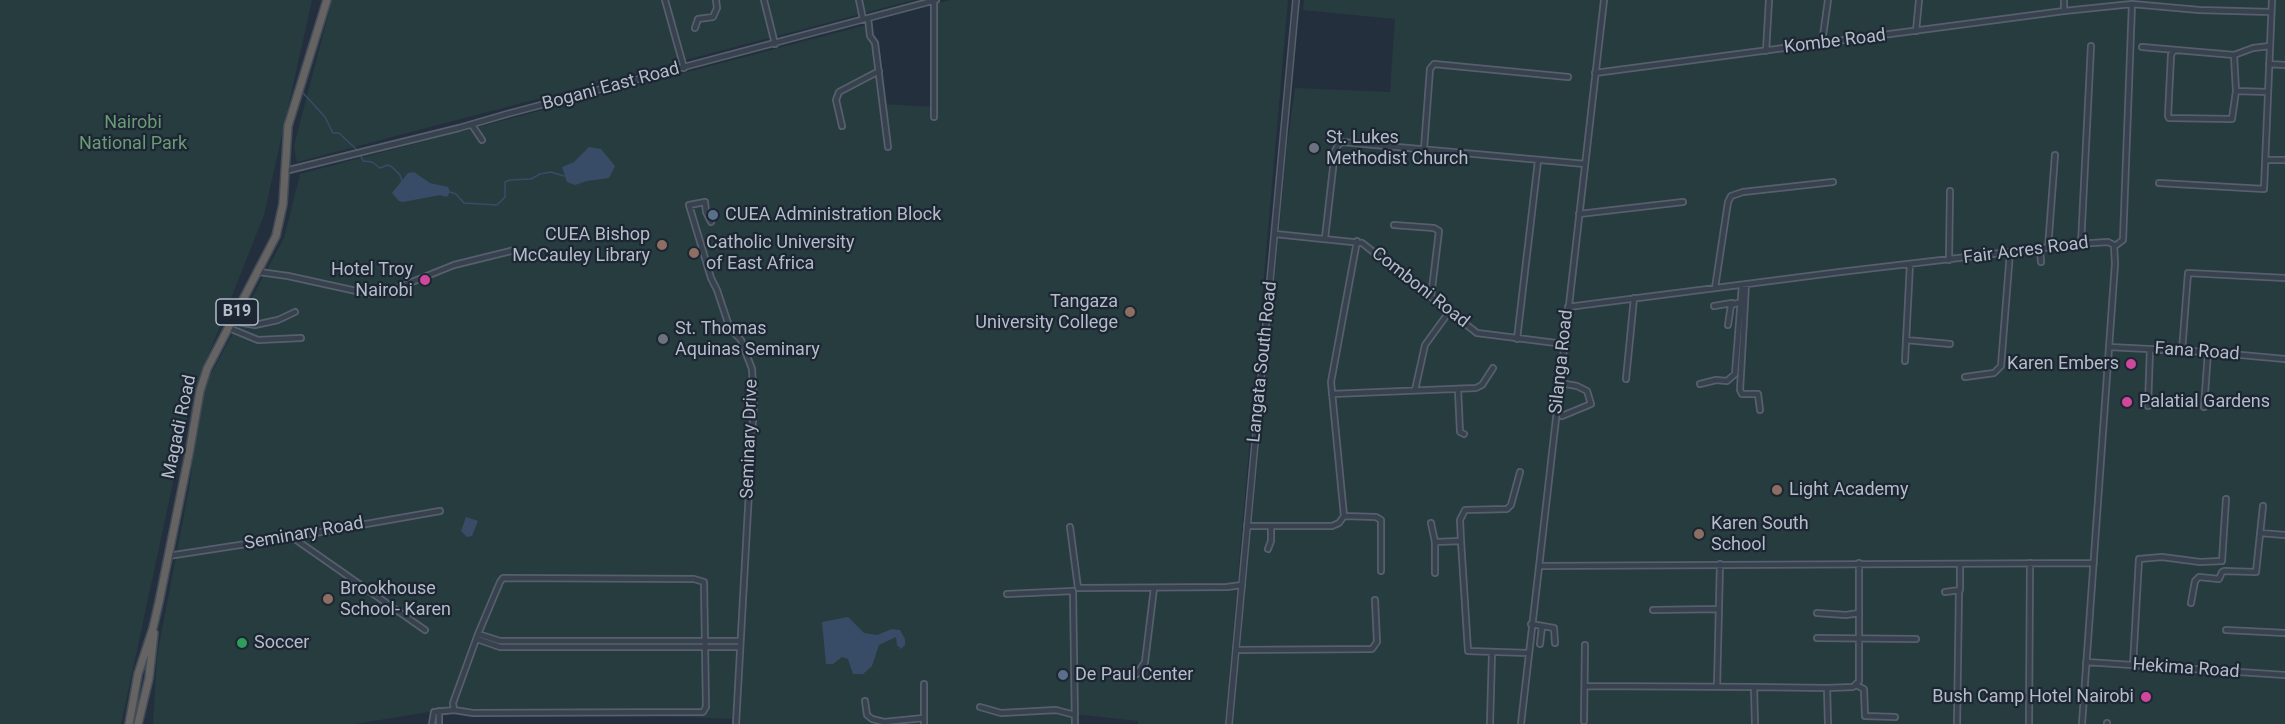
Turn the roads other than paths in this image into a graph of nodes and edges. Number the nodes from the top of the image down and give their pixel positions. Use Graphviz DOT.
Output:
graph roads {
  1 [pos="327,0"];
  2 [pos="665,0"];
  3 [pos="716,0"];
  4 [pos="764,0"];
  5 [pos="859,0"];
  6 [pos="935,0"];
  7 [pos="1296,0"];
  8 [pos="1604,0"];
  9 [pos="1768,0"];
  10 [pos="1828,0"];
  11 [pos="1919,0"];
  12 [pos="2064,0"];
  13 [pos="2272,0"];
  14 [pos="2132,4"];
  15 [pos="2064,11"];
  16 [pos="2271,12"];
  17 [pos="866,19"];
  18 [pos="695,28"];
  19 [pos="1916,32"];
  20 [pos="1822,43"];
  21 [pos="776,44"];
  22 [pos="2091,46"];
  23 [pos="2270,46"];
  24 [pos="2142,47"];
  25 [pos="1766,51"];
  26 [pos="2175,51"];
  27 [pos="2234,55"];
  28 [pos="2269,64"];
  29 [pos="2285,65"];
  30 [pos="684,68"];
  31 [pos="879,71"];
  32 [pos="1595,73"];
  33 [pos="1568,77"];
  34 [pos="2236,91"];
  35 [pos="2268,92"];
  36 [pos="934,117"];
  37 [pos="472,124"];
  38 [pos="842,126"];
  39 [pos="482,140"];
  40 [pos="888,147"];
  41 [pos="1424,149"];
  42 [pos="2055,155"];
  43 [pos="2266,160"];
  44 [pos="2285,160"];
  45 [pos="1538,161"];
  46 [pos="1585,164"];
  47 [pos="285,171"];
  48 [pos="1833,182"];
  49 [pos="2159,183"];
  50 [pos="1950,191"];
  51 [pos="1683,202"];
  52 [pos="1579,214"];
  53 [pos="711,222"];
  54 [pos="1394,225"];
  55 [pos="1275,234"];
  56 [pos="1325,238"];
  57 [pos="1357,242"];
  58 [pos="2081,244"];
  59 [pos="2115,246"];
  60 [pos="2048,248"];
  61 [pos="2040,249"];
  62 [pos="515,250"];
  63 [pos="2010,252"];
  64 [pos="1949,260"];
  65 [pos="2041,262"];
  66 [pos="1910,264"];
  67 [pos="259,272"];
  68 [pos="2285,278"];
  69 [pos="1744,285"];
  70 [pos="1715,288"];
  71 [pos="1431,297"];
  72 [pos="1634,298"];
  73 [pos="1741,302"];
  74 [pos="1732,303"];
  75 [pos="1714,306"];
  76 [pos="1568,307"];
  77 [pos="295,312"];
  78 [pos="1449,312"];
  79 [pos="231,325"];
  80 [pos="1728,325"];
  81 [pos="301,338"];
  82 [pos="1517,339"];
  83 [pos="1906,340"];
  84 [pos="1564,344"];
  85 [pos="1950,344"];
  86 [pos="2109,347"];
  87 [pos="2150,349"];
  88 [pos="2182,351"];
  89 [pos="2208,352"];
  90 [pos="2285,359"];
  91 [pos="1905,362"];
  92 [pos="1492,368"];
  93 [pos="1965,377"];
  94 [pos="1626,379"];
  95 [pos="1560,383"];
  96 [pos="1700,384"];
  97 [pos="1458,389"];
  98 [pos="1415,390"];
  99 [pos="1332,394"];
  100 [pos="2148,406"];
  101 [pos="2204,407"];
  102 [pos="1760,411"];
  103 [pos="1563,416"];
  104 [pos="1464,434"];
  105 [pos="1520,472"];
  106 [pos="2226,499"];
  107 [pos="2263,506"];
  108 [pos="440,511"];
  109 [pos="1344,516"];
  110 [pos="1431,523"];
  111 [pos="1246,526"];
  112 [pos="1270,526"];
  113 [pos="1070,527"];
  114 [pos="2261,533"];
  115 [pos="2285,535"];
  116 [pos="292,537"];
  117 [pos="1461,541"];
  118 [pos="1435,542"];
  119 [pos="1268,549"];
  120 [pos="168,556"];
  121 [pos="1859,562"];
  122 [pos="2030,563"];
  123 [pos="2094,563"];
  124 [pos="1720,564"];
  125 [pos="1960,564"];
  126 [pos="1539,566"];
  127 [pos="1381,571"];
  128 [pos="1435,573"];
  129 [pos="1242,585"];
  130 [pos="1154,588"];
  131 [pos="1959,591"];
  132 [pos="1946,592"];
  133 [pos="1006,594"];
  134 [pos="1375,600"];
  135 [pos="2191,603"];
  136 [pos="1719,609"];
  137 [pos="1653,610"];
  138 [pos="1817,613"];
  139 [pos="1859,614"];
  140 [pos="1531,624"];
  141 [pos="1542,626"];
  142 [pos="153,628"];
  143 [pos="425,630"];
  144 [pos="2226,630"];
  145 [pos="2285,633"];
  146 [pos="478,636"];
  147 [pos="1817,638"];
  148 [pos="1859,639"];
  149 [pos="1916,639"];
  150 [pos="1555,643"];
  151 [pos="705,644"];
  152 [pos="739,644"];
  153 [pos="1540,644"];
  154 [pos="1585,645"];
  155 [pos="1237,650"];
  156 [pos="1492,653"];
  157 [pos="1528,653"];
  158 [pos="2086,662"];
  159 [pos="2133,665"];
  160 [pos="138,674"];
  161 [pos="1137,674"];
  162 [pos="2285,675"];
  163 [pos="149,678"];
  164 [pos="924,684"];
  165 [pos="1856,685"];
  166 [pos="1586,686"];
  167 [pos="1717,687"];
  168 [pos="1754,687"];
  169 [pos="1827,688"];
  170 [pos="865,701"];
  171 [pos="980,707"];
  172 [pos="454,710"];
  173 [pos="439,711"];
  174 [pos="1075,715"];
  175 [pos="1895,717"];
  176 [pos="924,721"];
  177 [pos="1584,721"];
  178 [pos="129,724"];
  179 [pos="138,724"];
  180 [pos="432,724"];
  181 [pos="439,724"];
  182 [pos="736,724"];
  183 [pos="1075,724"];
  184 [pos="1230,724"];
  185 [pos="1490,724"];
  186 [pos="1521,724"];
  187 [pos="1755,724"];
  188 [pos="1828,724"];
  189 [pos="1958,724"];
  190 [pos="2029,724"];
  191 [pos="2082,724"];
  1 -- 47 [label="highway, Magadi Road / B19"];
  2 -- 30 [label="street"];
  3 -- 18 [label="street"];
  4 -- 21 [label="street"];
  5 -- 17 [label="street"];
  6 -- 17 [label="street, Bogani East Road"];
  6 -- 36 [label="street"];
  7 -- 55 [label="street, Langata South Road"];
  8 -- 32 [label="street, Silanga Road"];
  9 -- 25 [label="street"];
  10 -- 20 [label="street"];
  11 -- 19 [label="street"];
  12 -- 15 [label="street"];
  13 -- 16 [label="street"];
  14 -- 15 [label="street, Kombe Road"];
  14 -- 16 [label="street, Kombe Road"];
  14 -- 59 [label="street"];
  15 -- 19 [label="street, Kombe Road"];
  16 -- 23 [label="street"];
  17 -- 21 [label="street, Bogani East Road"];
  17 -- 31 [label="street"];
  19 -- 20 [label="street, Kombe Road"];
  20 -- 25 [label="street, Kombe Road"];
  21 -- 30 [label="street, Bogani East Road"];
  22 -- 58 [label="street"];
  23 -- 27 [label="street"];
  23 -- 28 [label="street"];
  24 -- 26 [label="street"];
  25 -- 32 [label="street, Kombe Road"];
  26 -- 27 [label="street"];
  26 -- 34 [label="street"];
  27 -- 34 [label="street"];
  28 -- 29 [label="street"];
  28 -- 35 [label="street"];
  30 -- 37 [label="street, Bogani East Road"];
  31 -- 38 [label="street"];
  31 -- 40 [label="street"];
  32 -- 46 [label="street, Silanga Road"];
  33 -- 41 [label="street"];
  34 -- 35 [label="street"];
  35 -- 43 [label="street"];
  37 -- 39 [label="street"];
  37 -- 47 [label="street, Bogani East Road"];
  41 -- 45 [label="street"];
  41 -- 56 [label="street"];
  42 -- 60 [label="street"];
  43 -- 44 [label="street"];
  43 -- 49 [label="street"];
  45 -- 46 [label="street"];
  45 -- 82 [label="street"];
  46 -- 52 [label="street, Silanga Road"];
  47 -- 67 [label="highway, Magadi Road / B19"];
  48 -- 70 [label="street"];
  50 -- 64 [label="street"];
  51 -- 52 [label="street"];
  52 -- 76 [label="street, Silanga Road"];
  53 -- 152 [label="street, Seminary Drive"];
  54 -- 71 [label="street"];
  55 -- 56 [label="street, Comboni Road"];
  55 -- 111 [label="street, Langata South Road"];
  56 -- 57 [label="street, Comboni Road"];
  57 -- 71 [label="street, Comboni Road"];
  57 -- 99 [label="street"];
  58 -- 59 [label="street, Fair Acres Road"];
  58 -- 60 [label="street, Fair Acres Road"];
  59 -- 86 [label="street, Fair Acres Road"];
  60 -- 61 [label="street, Fair Acres Road"];
  61 -- 63 [label="street, Fair Acres Road"];
  61 -- 65 [label="street"];
  62 -- 67 [label="street"];
  63 -- 64 [label="street, Fair Acres Road"];
  63 -- 93 [label="street"];
  64 -- 66 [label="street, Fair Acres Road"];
  66 -- 69 [label="street, Fair Acres Road"];
  66 -- 83 [label="street"];
  67 -- 79 [label="highway, Magadi Road / B19"];
  68 -- 88 [label="street"];
  69 -- 70 [label="street, Fair Acres Road"];
  69 -- 73 [label="street"];
  69 -- 102 [label="street"];
  70 -- 72 [label="street, Fair Acres Road"];
  71 -- 78 [label="street, Comboni Road"];
  72 -- 76 [label="street, Fair Acres Road"];
  72 -- 94 [label="street"];
  73 -- 74 [label="street"];
  73 -- 96 [label="street"];
  74 -- 75 [label="street"];
  74 -- 80 [label="street"];
  76 -- 84 [label="street, Silanga Road"];
  77 -- 79 [label="street"];
  78 -- 82 [label="street, Comboni Road"];
  78 -- 98 [label="street"];
  79 -- 81 [label="street"];
  79 -- 120 [label="highway, Magadi Road / B19"];
  82 -- 84 [label="street, Comboni Road"];
  83 -- 85 [label="street"];
  83 -- 91 [label="street"];
  84 -- 95 [label="street, Silanga Road"];
  86 -- 87 [label="street, Fana Road"];
  86 -- 123 [label="street, Fair Acres Road"];
  87 -- 88 [label="street, Fana Road"];
  87 -- 100 [label="street"];
  88 -- 89 [label="street, Fana Road"];
  89 -- 90 [label="street, Fana Road"];
  89 -- 101 [label="street"];
  92 -- 97 [label="street"];
  95 -- 103 [label="street"];
  95 -- 126 [label="street, Silanga Road"];
  97 -- 98 [label="street"];
  97 -- 104 [label="street"];
  98 -- 99 [label="street"];
  99 -- 109 [label="street"];
  105 -- 117 [label="street"];
  106 -- 159 [label="street"];
  107 -- 114 [label="street"];
  108 -- 116 [label="street, Seminary Road"];
  109 -- 112 [label="street"];
  109 -- 127 [label="street"];
  110 -- 118 [label="street"];
  111 -- 112 [label="street"];
  111 -- 129 [label="street, Langata South Road"];
  112 -- 119 [label="street"];
  113 -- 130 [label="street"];
  114 -- 115 [label="street"];
  114 -- 135 [label="street"];
  116 -- 120 [label="street, Seminary Road"];
  116 -- 143 [label="street"];
  117 -- 118 [label="street"];
  117 -- 156 [label="street"];
  118 -- 128 [label="street"];
  120 -- 142 [label="highway, Magadi Road / B19"];
  121 -- 124 [label="street"];
  121 -- 125 [label="street"];
  121 -- 139 [label="street"];
  122 -- 123 [label="street"];
  122 -- 125 [label="street"];
  122 -- 190 [label="street"];
  123 -- 158 [label="street, Fair Acres Road"];
  124 -- 126 [label="street"];
  124 -- 136 [label="street"];
  125 -- 131 [label="street"];
  126 -- 140 [label="street, Silanga Road"];
  129 -- 130 [label="street"];
  129 -- 155 [label="street, Langata South Road"];
  130 -- 161 [label="street"];
  131 -- 132 [label="street"];
  131 -- 189 [label="street"];
  133 -- 174 [label="street"];
  134 -- 155 [label="street"];
  136 -- 137 [label="street"];
  136 -- 167 [label="street"];
  138 -- 139 [label="street"];
  139 -- 148 [label="street"];
  140 -- 141 [label="street"];
  140 -- 157 [label="street, Silanga Road"];
  141 -- 150 [label="street"];
  141 -- 153 [label="street"];
  142 -- 160 [label="highway, Magadi Road / B19"];
  142 -- 163 [label="highway, Magadi Road / B19"];
  144 -- 145 [label="street"];
  146 -- 151 [label="street"];
  146 -- 151 [label="street"];
  146 -- 172 [label="street"];
  147 -- 148 [label="street"];
  148 -- 149 [label="street"];
  148 -- 165 [label="street"];
  151 -- 152 [label="street"];
  151 -- 172 [label="street"];
  152 -- 182 [label="street, Seminary Drive"];
  154 -- 166 [label="street"];
  155 -- 184 [label="street, Langata South Road"];
  156 -- 157 [label="street"];
  156 -- 185 [label="street"];
  157 -- 186 [label="street, Silanga Road"];
  158 -- 159 [label="street, Hekima Road"];
  158 -- 191 [label="street, Fair Acres Road"];
  159 -- 162 [label="street, Hekima Road"];
  160 -- 163 [label="highway"];
  160 -- 178 [label="highway, Magadi Road / B19"];
  163 -- 179 [label="highway, Magadi Road / B19"];
  164 -- 176 [label="street"];
  165 -- 169 [label="street"];
  165 -- 175 [label="street"];
  166 -- 167 [label="street"];
  166 -- 177 [label="street"];
  167 -- 168 [label="street"];
  168 -- 169 [label="street"];
  168 -- 187 [label="street"];
  169 -- 188 [label="street"];
  170 -- 176 [label="street"];
  171 -- 174 [label="street"];
  172 -- 173 [label="street"];
  173 -- 180 [label="street"];
  173 -- 181 [label="street"];
  174 -- 183 [label="street"];
}
